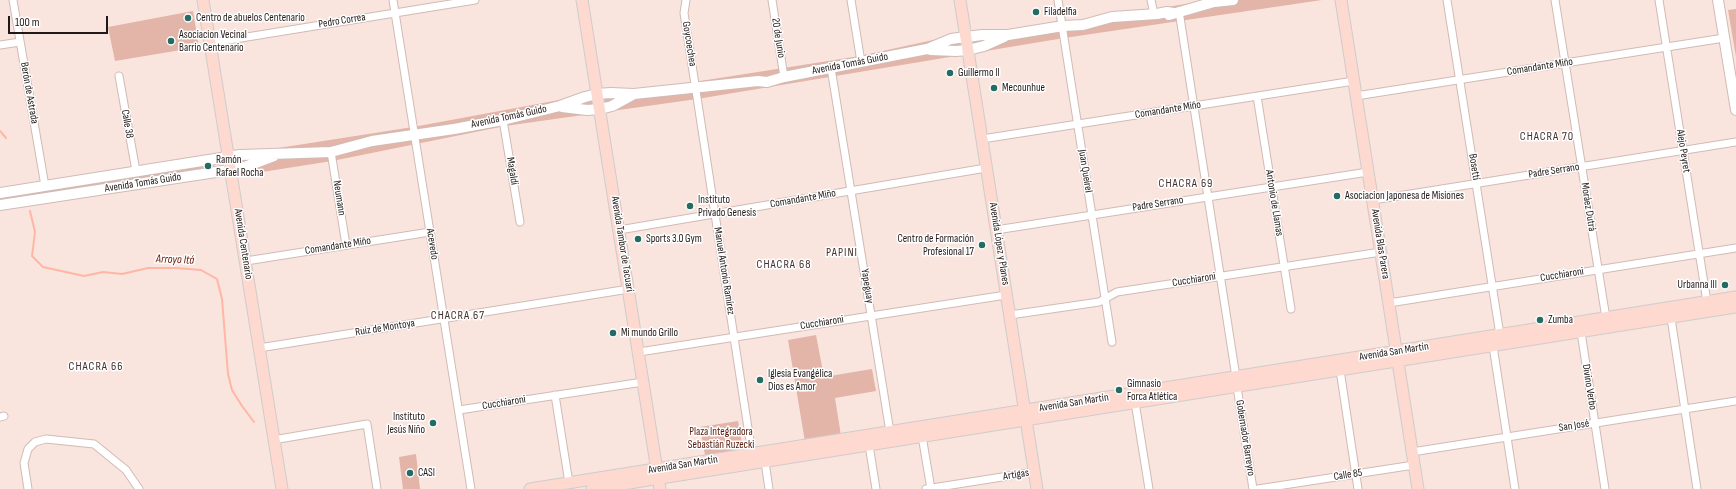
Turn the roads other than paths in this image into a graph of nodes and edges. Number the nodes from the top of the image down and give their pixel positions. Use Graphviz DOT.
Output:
graph roads {
  1 [pos="13,0"];
  2 [pos="203,0"];
  3 [pos="393,0"];
  4 [pos="475,0"];
  5 [pos="582,0"];
  6 [pos="686,0"];
  7 [pos="772,0"];
  8 [pos="851,0"];
  9 [pos="960,0"];
  10 [pos="1058,0"];
  11 [pos="1151,0"];
  12 [pos="1233,0"];
  13 [pos="1341,0"];
  14 [pos="1447,0"];
  15 [pos="1555,0"];
  16 [pos="1659,0"];
  17 [pos="1718,0"];
  18 [pos="1176,12"];
  19 [pos="395,13"];
  20 [pos="1156,14"];
  21 [pos="1063,26"];
  22 [pos="1008,35"];
  23 [pos="966,37"];
  24 [pos="1724,38"];
  25 [pos="20,42"];
  26 [pos="210,43"];
  27 [pos="0,45"];
  28 [pos="1667,47"];
  29 [pos="927,49"];
  30 [pos="968,50"];
  31 [pos="861,62"];
  32 [pos="1565,63"];
  33 [pos="831,68"];
  34 [pos="119,76"];
  35 [pos="784,77"];
  36 [pos="1459,80"];
  37 [pos="1354,81"];
  38 [pos="695,87"];
  39 [pos="597,94"];
  40 [pos="634,94"];
  41 [pos="1257,96"];
  42 [pos="1356,96"];
  43 [pos="560,106"];
  44 [pos="1194,106"];
  45 [pos="600,109"];
  46 [pos="1736,110"];
  47 [pos="503,120"];
  48 [pos="1078,124"];
  49 [pos="414,134"];
  50 [pos="982,139"];
  51 [pos="1736,142"];
  52 [pos="1684,151"];
  53 [pos="331,152"];
  54 [pos="284,153"];
  55 [pos="228,157"];
  56 [pos="1582,167"];
  57 [pos="986,168"];
  58 [pos="231,169"];
  59 [pos="136,171"];
  60 [pos="1368,172"];
  61 [pos="1476,184"];
  62 [pos="45,186"];
  63 [pos="1272,187"];
  64 [pos="851,191"];
  65 [pos="0,193"];
  66 [pos="1208,197"];
  67 [pos="1373,200"];
  68 [pos="0,205"];
  69 [pos="715,214"];
  70 [pos="1092,215"];
  71 [pos="520,222"];
  72 [pos="619,230"];
  73 [pos="996,230"];
  74 [pos="430,232"];
  75 [pos="346,245"];
  76 [pos="1736,248"];
  77 [pos="1381,252"];
  78 [pos="1700,254"];
  79 [pos="246,261"];
  80 [pos="1284,266"];
  81 [pos="1598,270"];
  82 [pos="1220,276"];
  83 [pos="1492,286"];
  84 [pos="629,289"];
  85 [pos="1006,295"];
  86 [pos="1736,297"];
  87 [pos="1105,298"];
  88 [pos="1707,302"];
  89 [pos="1389,303"];
  90 [pos="1736,308"];
  91 [pos="1291,309"];
  92 [pos="1010,315"];
  93 [pos="872,316"];
  94 [pos="444,318"];
  95 [pos="1606,318"];
  96 [pos="1671,318"];
  97 [pos="1581,332"];
  98 [pos="1500,335"];
  99 [pos="735,337"];
  100 [pos="1112,342"];
  101 [pos="1493,346"];
  102 [pos="259,348"];
  103 [pos="638,352"];
  104 [pos="1397,356"];
  105 [pos="1340,370"];
  106 [pos="643,382"];
  107 [pos="1236,382"];
  108 [pos="556,395"];
  109 [pos="1736,401"];
  110 [pos="1135,402"];
  111 [pos="1685,409"];
  112 [pos="459,410"];
  113 [pos="1026,415"];
  114 [pos="1595,423"];
  115 [pos="890,432"];
  116 [pos="922,436"];
  117 [pos="1507,437"];
  118 [pos="273,440"];
  119 [pos="869,445"];
  120 [pos="1412,452"];
  121 [pos="752,454"];
  122 [pos="765,462"];
  123 [pos="1414,465"];
  124 [pos="1034,472"];
  125 [pos="1356,474"];
  126 [pos="658,479"];
  127 [pos="568,483"];
  128 [pos="28,489"];
  129 [pos="140,489"];
  130 [pos="282,489"];
  131 [pos="377,489"];
  132 [pos="471,489"];
  133 [pos="530,489"];
  134 [pos="592,489"];
  135 [pos="769,489"];
  136 [pos="876,489"];
  137 [pos="929,489"];
  138 [pos="1037,489"];
  139 [pos="1149,489"];
  140 [pos="1253,489"];
  141 [pos="1258,489"];
  142 [pos="1358,489"];
  143 [pos="1418,489"];
  144 [pos="1515,489"];
  145 [pos="1605,489"];
  146 [pos="1697,489"];
  1 -- 25 [label="street, Berón de Astrada"];
  2 -- 26 [label="main road, Avenida Centenario"];
  3 -- 19 [label="street, Acevedo"];
  4 -- 19 [label="street, Pedro Correa"];
  5 -- 39 [label="main road, Avenida Tambor de Tacuarí"];
  6 -- 38 [label="street, Goycoechea"];
  7 -- 35 [label="street, 20 de Junio"];
  8 -- 31 [label="street"];
  9 -- 23 [label="main road, Avenida López y Planes"];
  10 -- 21 [label="street, Juan Queirel"];
  11 -- 20 [label="street"];
  12 -- 18 [label="main road, Avenida Tomás Guido"];
  13 -- 37 [label="main road, Avenida Blas Parera"];
  14 -- 36 [label="street, Bosetti"];
  15 -- 32 [label="street, Moráez Dutrá"];
  16 -- 28 [label="street, Alejo Peyret"];
  17 -- 24 [label="main road"];
  18 -- 20 [label="main road, Avenida Tomás Guido"];
  18 -- 44 [label="street, Gobernador Barreyro"];
  19 -- 26 [label="street, Pedro Correa"];
  19 -- 49 [label="street, Acevedo"];
  20 -- 21 [label="main road, Avenida Tomás Guido"];
  21 -- 22 [label="main road, Avenida Tomás Guido"];
  21 -- 48 [label="street, Juan Queirel"];
  22 -- 23 [label="main road, Avenida Tomás Guido"];
  22 -- 30 [label="main road, Avenida Tomás Guido"];
  23 -- 29 [label="main road, Avenida Tomás Guido"];
  23 -- 30 [label="main road, Avenida López y Planes"];
  24 -- 28 [label="street, Comandante Miño"];
  24 -- 46 [label="main road"];
  25 -- 27 [label="street"];
  25 -- 62 [label="street, Berón de Astrada"];
  26 -- 55 [label="main road, Avenida Centenario"];
  28 -- 32 [label="street, Comandante Miño"];
  28 -- 52 [label="street, Alejo Peyret"];
  29 -- 30 [label="main road, Avenida Tomás Guido"];
  29 -- 31 [label="main road, Avenida Tomás Guido"];
  30 -- 50 [label="main road, Avenida López y Planes"];
  31 -- 33 [label="main road, Avenida Tomás Guido"];
  32 -- 36 [label="street, Comandante Miño"];
  32 -- 56 [label="street, Moráez Dutrá"];
  33 -- 35 [label="main road, Avenida Tomás Guido"];
  33 -- 64 [label="street, Yapeguay"];
  34 -- 59 [label="street, Calle 38"];
  35 -- 38 [label="main road, Avenida Tomás Guido"];
  36 -- 42 [label="street, Comandante Miño"];
  36 -- 61 [label="street, Bosetti"];
  37 -- 41 [label="street, Comandante Miño"];
  37 -- 42 [label="main road, Avenida Blas Parera"];
  38 -- 40 [label="main road, Avenida Tomás Guido"];
  38 -- 69 [label="street, Manuel Antonio Ramírez"];
  39 -- 40 [label="main road, Avenida Tomás Guido"];
  39 -- 43 [label="main road, Avenida Tomás Guido"];
  39 -- 45 [label="main road, Avenida Tambor de Tacuarí"];
  40 -- 45 [label="main road, Avenida Tomás Guido"];
  41 -- 44 [label="street, Comandante Miño"];
  41 -- 63 [label="street, Antonio de Llamas"];
  42 -- 60 [label="main road, Avenida Blas Parera"];
  43 -- 45 [label="main road, Avenida Tomás Guido"];
  43 -- 47 [label="main road, Avenida Tomás Guido"];
  44 -- 48 [label="street, Comandante Miño"];
  44 -- 66 [label="street, Gobernador Barreyro"];
  45 -- 72 [label="main road, Avenida Tambor de Tacuarí"];
  47 -- 49 [label="main road, Avenida Tomás Guido"];
  47 -- 71 [label="street, Magaldi"];
  48 -- 50 [label="street, Comandante Miño"];
  48 -- 70 [label="street, Juan Queirel"];
  49 -- 53 [label="main road, Avenida Tomás Guido"];
  49 -- 74 [label="street, Acevedo"];
  50 -- 57 [label="main road, Avenida López y Planes"];
  51 -- 52 [label="street, Padre Serrano"];
  52 -- 56 [label="street, Padre Serrano"];
  52 -- 78 [label="street, Alejo Peyret"];
  53 -- 54 [label="main road, Avenida Tomás Guido"];
  53 -- 75 [label="street, Neumann"];
  54 -- 55 [label="main road, Avenida Tomás Guido"];
  54 -- 58 [label="main road, Avenida Tomás Guido"];
  55 -- 58 [label="main road, Avenida Centenario"];
  55 -- 59 [label="main road, Avenida Tomás Guido"];
  56 -- 61 [label="street, Padre Serrano"];
  56 -- 81 [label="street, Moráez Dutrá"];
  57 -- 64 [label="street, Comandante Miño"];
  57 -- 73 [label="main road, Avenida López y Planes"];
  58 -- 68 [label="main road, Avenida Tomás Guido"];
  58 -- 79 [label="main road, Avenida Centenario"];
  59 -- 62 [label="main road, Avenida Tomás Guido"];
  60 -- 63 [label="street, Padre Serrano"];
  60 -- 67 [label="main road, Avenida Blas Parera"];
  61 -- 67 [label="street, Padre Serrano"];
  61 -- 83 [label="street, Bosetti"];
  62 -- 65 [label="main road, Avenida Tomás Guido"];
  63 -- 66 [label="street, Padre Serrano"];
  63 -- 80 [label="street, Antonio de Llamas"];
  64 -- 69 [label="street, Comandante Miño"];
  64 -- 93 [label="street, Yapeguay"];
  66 -- 70 [label="street, Padre Serrano"];
  66 -- 82 [label="street, Gobernador Barreyro"];
  67 -- 77 [label="main road, Avenida Blas Parera"];
  69 -- 72 [label="street, Comandante Miño"];
  69 -- 99 [label="street, Manuel Antonio Ramírez"];
  70 -- 73 [label="street, Padre Serrano"];
  70 -- 87 [label="street, Juan Queirel"];
  72 -- 84 [label="main road, Avenida Tambor de Tacuarí"];
  73 -- 85 [label="main road, Avenida López y Planes"];
  74 -- 75 [label="street, Comandante Miño"];
  74 -- 94 [label="street, Acevedo"];
  75 -- 79 [label="street, Comandante Miño"];
  76 -- 78 [label="street, Cucchiaroni"];
  77 -- 80 [label="street, Cucchiaroni"];
  77 -- 89 [label="main road, Avenida Blas Parera"];
  78 -- 81 [label="street, Cucchiaroni"];
  78 -- 88 [label="street, Alejo Peyret"];
  79 -- 102 [label="main road, Avenida Centenario"];
  80 -- 82 [label="street, Cucchiaroni"];
  80 -- 91 [label="street, Antonio de Llamas"];
  81 -- 83 [label="street, Cucchiaroni"];
  81 -- 95 [label="street, Moráez Dutrá"];
  82 -- 87 [label="street, Cucchiaroni"];
  82 -- 107 [label="street, Gobernador Barreyro"];
  83 -- 89 [label="street, Cucchiaroni"];
  83 -- 98 [label="street, Bosetti"];
  84 -- 94 [label="street, Ruíz de Montoya"];
  84 -- 103 [label="main road, Avenida Tambor de Tacuarí"];
  85 -- 92 [label="main road, Avenida López y Planes"];
  85 -- 93 [label="street, Cucchiaroni"];
  86 -- 88 [label="main road, Avenida San Martín"];
  87 -- 92 [label="street, Cucchiaroni"];
  87 -- 100 [label="street, Juan Queirel"];
  88 -- 95 [label="main road, Avenida San Martín"];
  89 -- 104 [label="main road, Avenida Blas Parera"];
  90 -- 96 [label="main road, Avenida San Martín"];
  92 -- 113 [label="main road, Avenida López y Planes"];
  93 -- 99 [label="street, Cucchiaroni"];
  93 -- 115 [label="street, Yapeguay"];
  94 -- 102 [label="street, Ruíz de Montoya"];
  94 -- 112 [label="street, Acevedo"];
  95 -- 98 [label="main road, Avenida San Martín"];
  96 -- 97 [label="main road, Avenida San Martín"];
  96 -- 111 [label="street"];
  97 -- 101 [label="main road, Avenida San Martín"];
  97 -- 114 [label="street, Divino Verbo"];
  98 -- 104 [label="main road, Avenida San Martín"];
  99 -- 103 [label="street, Cucchiaroni"];
  99 -- 121 [label="street, Manuel Antonio Ramírez"];
  101 -- 104 [label="main road, Avenida San Martín"];
  101 -- 117 [label="street"];
  102 -- 118 [label="main road, Avenida Centenario"];
  103 -- 106 [label="main road, Avenida Tambor de Tacuarí"];
  104 -- 105 [label="main road, Avenida San Martín"];
  104 -- 107 [label="main road, Avenida San Martín"];
  104 -- 120 [label="main road, Avenida Blas Parera"];
  105 -- 107 [label="main road, Avenida San Martín"];
  105 -- 125 [label="street"];
  106 -- 108 [label="street, Cucchiaroni"];
  106 -- 126 [label="main road, Avenida Tambor de Tacuarí"];
  107 -- 110 [label="main road, Avenida San Martín"];
  107 -- 113 [label="main road, Avenida San Martín"];
  107 -- 140 [label="street, Gobernador Barreyro"];
  108 -- 112 [label="street, Cucchiaroni"];
  108 -- 127 [label="street"];
  109 -- 111 [label="street, San José"];
  110 -- 113 [label="main road, Avenida San Martín"];
  110 -- 139 [label="street"];
  111 -- 114 [label="street, San José"];
  111 -- 146 [label="street"];
  112 -- 132 [label="street, Acevedo"];
  113 -- 115 [label="main road, Avenida San Martín"];
  113 -- 116 [label="main road, Avenida San Martín"];
  113 -- 124 [label="main road, Avenida López y Planes"];
  114 -- 117 [label="street, San José"];
  114 -- 145 [label="street, Divino Verbo"];
  115 -- 121 [label="main road, Avenida San Martín"];
  116 -- 119 [label="main road, Avenida San Martín"];
  116 -- 137 [label="street"];
  117 -- 120 [label="street, San José"];
  117 -- 144 [label="street"];
  118 -- 130 [label="main road, Avenida Centenario"];
  118 -- 131 [label="street"];
  119 -- 122 [label="main road, Avenida San Martín"];
  119 -- 136 [label="street"];
  120 -- 123 [label="main road, Avenida Blas Parera"];
  121 -- 126 [label="main road, Avenida San Martín"];
  122 -- 126 [label="main road, Avenida San Martín"];
  122 -- 135 [label="street"];
  123 -- 125 [label="street, Calle 85"];
  123 -- 143 [label="main road, Avenida Blas Parera"];
  124 -- 137 [label="street, Artigas"];
  124 -- 138 [label="main road, Avenida López y Planes"];
  125 -- 141 [label="street, Calle 85"];
  125 -- 142 [label="street"];
  126 -- 127 [label="main road, Avenida San Martín"];
  126 -- 134 [label="main road, Avenida San Martín"];
  127 -- 133 [label="main road, Avenida San Martín"];
  128 -- 129 [label="street"];
}
